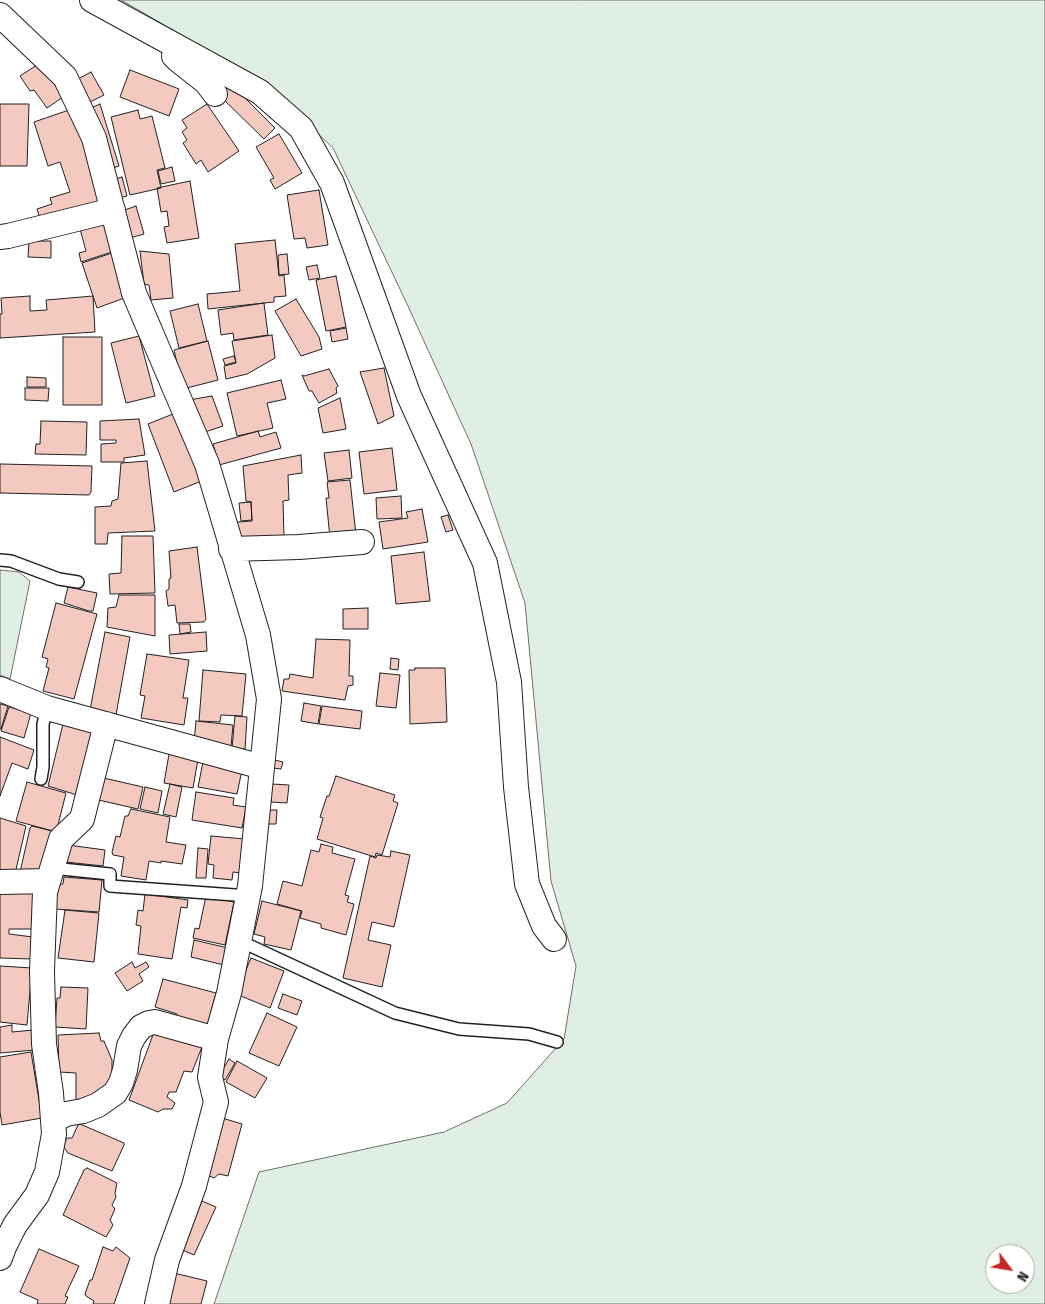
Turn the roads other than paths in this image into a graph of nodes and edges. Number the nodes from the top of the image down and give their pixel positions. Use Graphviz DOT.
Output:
graph roads {
  1 [pos="92,0"];
  2 [pos="0,15"];
  3 [pos="158,35"];
  4 [pos="215,94"];
  5 [pos="113,210"];
  6 [pos="0,237"];
  7 [pos="362,542"];
  8 [pos="232,549"];
  9 [pos="0,560"];
  10 [pos="78,582"];
  11 [pos="0,689"];
  12 [pos="47,708"];
  13 [pos="106,724"];
  14 [pos="262,767"];
  15 [pos="41,779"];
  16 [pos="50,874"];
  17 [pos="0,882"];
  18 [pos="249,896"];
  19 [pos="554,939"];
  20 [pos="240,941"];
  21 [pos="216,1039"];
  22 [pos="557,1042"];
  23 [pos="53,1121"];
  24 [pos="0,1258"];
  25 [pos="157,1304"];
  1 -- 3 [label="street"];
  2 -- 5 [label="street"];
  3 -- 4 [label="street"];
  3 -- 19 [label="street"];
  5 -- 6 [label="street"];
  5 -- 8 [label="street"];
  7 -- 8 [label="street"];
  8 -- 14 [label="street"];
  9 -- 10 [label="lane"];
  11 -- 12 [label="street"];
  12 -- 13 [label="street"];
  12 -- 15 [label="lane"];
  13 -- 14 [label="street"];
  13 -- 16 [label="street"];
  14 -- 18 [label="street"];
  16 -- 17 [label="street"];
  16 -- 18 [label="lane"];
  16 -- 23 [label="street"];
  18 -- 20 [label="street"];
  20 -- 21 [label="street"];
  20 -- 22 [label="lane"];
  21 -- 23 [label="street"];
  21 -- 25 [label="street"];
  23 -- 24 [label="street"];
}
